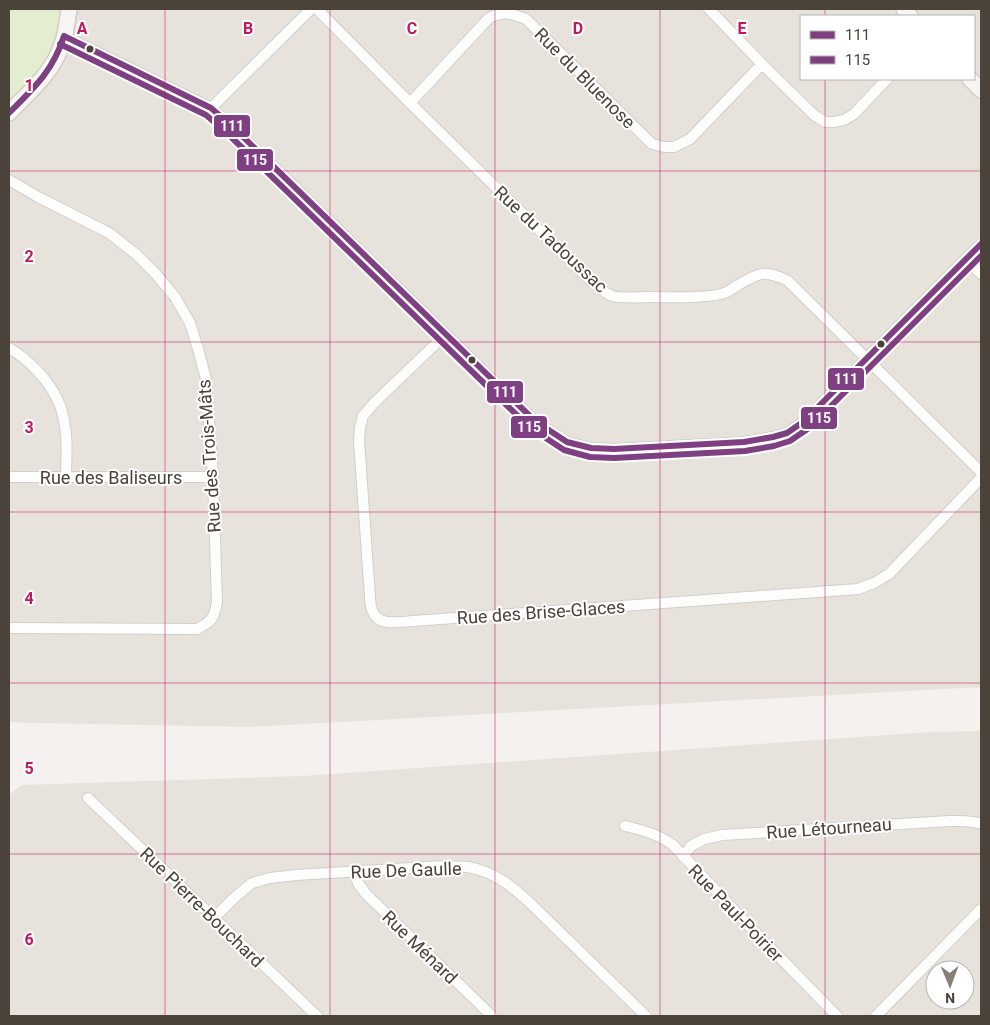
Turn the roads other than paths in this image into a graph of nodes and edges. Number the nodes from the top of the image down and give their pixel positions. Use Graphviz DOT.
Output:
graph roads {
  1 [pos="69,9"];
  2 [pos="311,9"];
  3 [pos="317,9"];
  4 [pos="709,9"];
  5 [pos="64,36"];
  6 [pos="762,64"];
  7 [pos="886,80"];
  8 [pos="971,80"];
  9 [pos="981,90"];
  10 [pos="410,103"];
  11 [pos="211,108"];
  12 [pos="9,113"];
  13 [pos="9,180"];
  14 [pos="981,244"];
  15 [pos="966,259"];
  16 [pos="981,274"];
  17 [pos="445,335"];
  18 [pos="9,348"];
  19 [pos="866,358"];
  20 [pos="981,472"];
  21 [pos="9,477"];
  22 [pos="213,477"];
  23 [pos="66,478"];
  24 [pos="981,478"];
  25 [pos="9,628"];
  26 [pos="88,798"];
  27 [pos="981,824"];
  28 [pos="625,826"];
  29 [pos="683,857"];
  30 [pos="354,872"];
  31 [pos="981,909"];
  32 [pos="214,918"];
  33 [pos="317,1016"];
  34 [pos="492,1016"];
  35 [pos="646,1016"];
  36 [pos="837,1016"];
  37 [pos="876,1016"];
  1 -- 5 [label="street"];
  2 -- 11 [label="street"];
  3 -- 10 [label="street, Rue du Tadoussac"];
  4 -- 6 [label="street"];
  5 -- 11 [label="street"];
  5 -- 12 [label="street"];
  6 -- 7 [label="street"];
  6 -- 10 [label="street, Rue du Bluenose"];
  8 -- 9 [label="street"];
  10 -- 19 [label="street, Rue du Tadoussac"];
  11 -- 17 [label="street"];
  13 -- 22 [label="street, Rue des Trois-Mâts"];
  14 -- 15 [label="street"];
  15 -- 16 [label="street"];
  15 -- 19 [label="street"];
  17 -- 19 [label="street"];
  17 -- 24 [label="street, Rue des Brise-Glaces"];
  18 -- 23 [label="street"];
  19 -- 20 [label="street, Rue du Tadoussac"];
  21 -- 23 [label="street, Rue des Baliseurs"];
  22 -- 23 [label="street, Rue des Baliseurs"];
  22 -- 25 [label="street, Rue des Trois-Mâts"];
  26 -- 32 [label="street, Rue Pierre-Bouchard"];
  27 -- 29 [label="street, Rue Létourneau"];
  28 -- 29 [label="street, Rue Paul-Poirier"];
  29 -- 36 [label="street, Rue Paul-Poirier"];
  30 -- 32 [label="street, Rue De Gaulle"];
  30 -- 34 [label="street, Rue Ménard"];
  30 -- 35 [label="street, Rue De Gaulle"];
  31 -- 37 [label="street"];
  32 -- 33 [label="street, Rue Pierre-Bouchard"];
}
